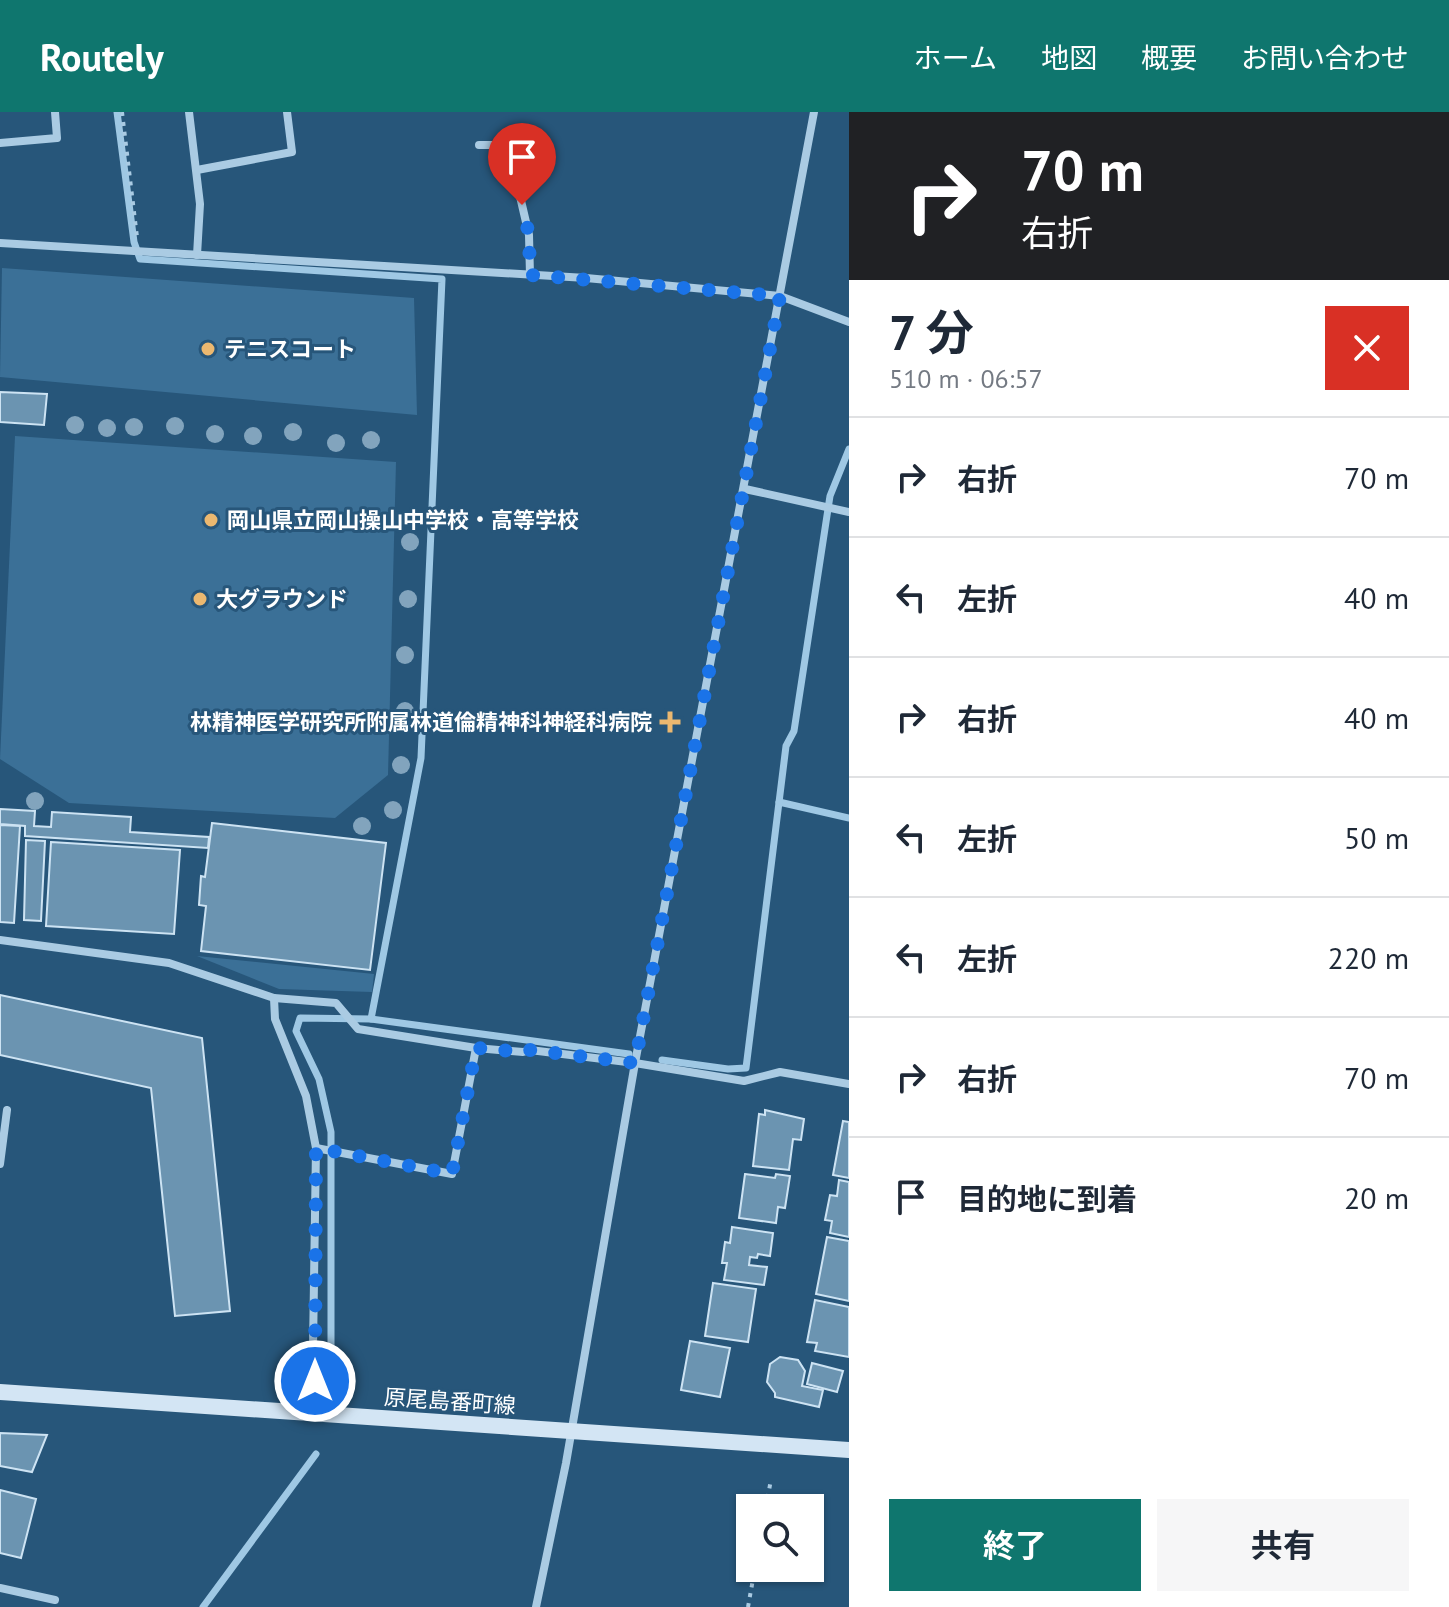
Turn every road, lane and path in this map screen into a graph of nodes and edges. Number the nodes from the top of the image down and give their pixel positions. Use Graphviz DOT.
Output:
graph roads {
  1 [pos="55,112"];
  2 [pos="122,112"];
  3 [pos="189,112"];
  4 [pos="287,112"];
  5 [pos="814,112"];
  6 [pos="0,143"];
  7 [pos="479,145"];
  8 [pos="197,170"];
  9 [pos="0,243"];
  10 [pos="138,252"];
  11 [pos="197,255"];
  12 [pos="530,275"];
  13 [pos="780,296"];
  14 [pos="849,322"];
  15 [pos="745,489"];
  16 [pos="849,512"];
  17 [pos="0,940"];
  18 [pos="274,998"];
  19 [pos="476,1048"];
  20 [pos="635,1063"];
  21 [pos="849,1084"];
  22 [pos="7,1110"];
  23 [pos="316,1148"];
  24 [pos="0,1164"];
  25 [pos="0,1392"];
  26 [pos="312,1414"];
  27 [pos="570,1431"];
  28 [pos="849,1450"];
  29 [pos="771,1479"];
  30 [pos="768,1494"];
  31 [pos="752,1582"];
  32 [pos="0,1588"];
  33 [pos="55,1600"];
  34 [pos="536,1607"];
  35 [pos="748,1607"];
  1 -- 6 [label="street"];
  2 -- 10 [label="path"];
  3 -- 8 [label="street"];
  4 -- 8 [label="street"];
  5 -- 13 [label="street"];
  7 -- 12 [label="street"];
  8 -- 11 [label="street"];
  9 -- 10 [label="street"];
  10 -- 11 [label="street"];
  11 -- 12 [label="street"];
  12 -- 13 [label="street"];
  13 -- 14 [label="street"];
  13 -- 15 [label="street"];
  15 -- 16 [label="street"];
  15 -- 20 [label="street"];
  17 -- 18 [label="street"];
  18 -- 19 [label="street"];
  18 -- 23 [label="street"];
  19 -- 20 [label="street"];
  19 -- 23 [label="street"];
  20 -- 21 [label="street"];
  20 -- 27 [label="street"];
  22 -- 24 [label="street"];
  23 -- 26 [label="street"];
  25 -- 26 [label="main road, 原尾島番町線"];
  26 -- 27 [label="main road, 原尾島番町線"];
  27 -- 28 [label="main road, 原尾島番町線"];
  27 -- 34 [label="street"];
  29 -- 30 [label="path"];
  31 -- 35 [label="path"];
  32 -- 33 [label="street"];
}
